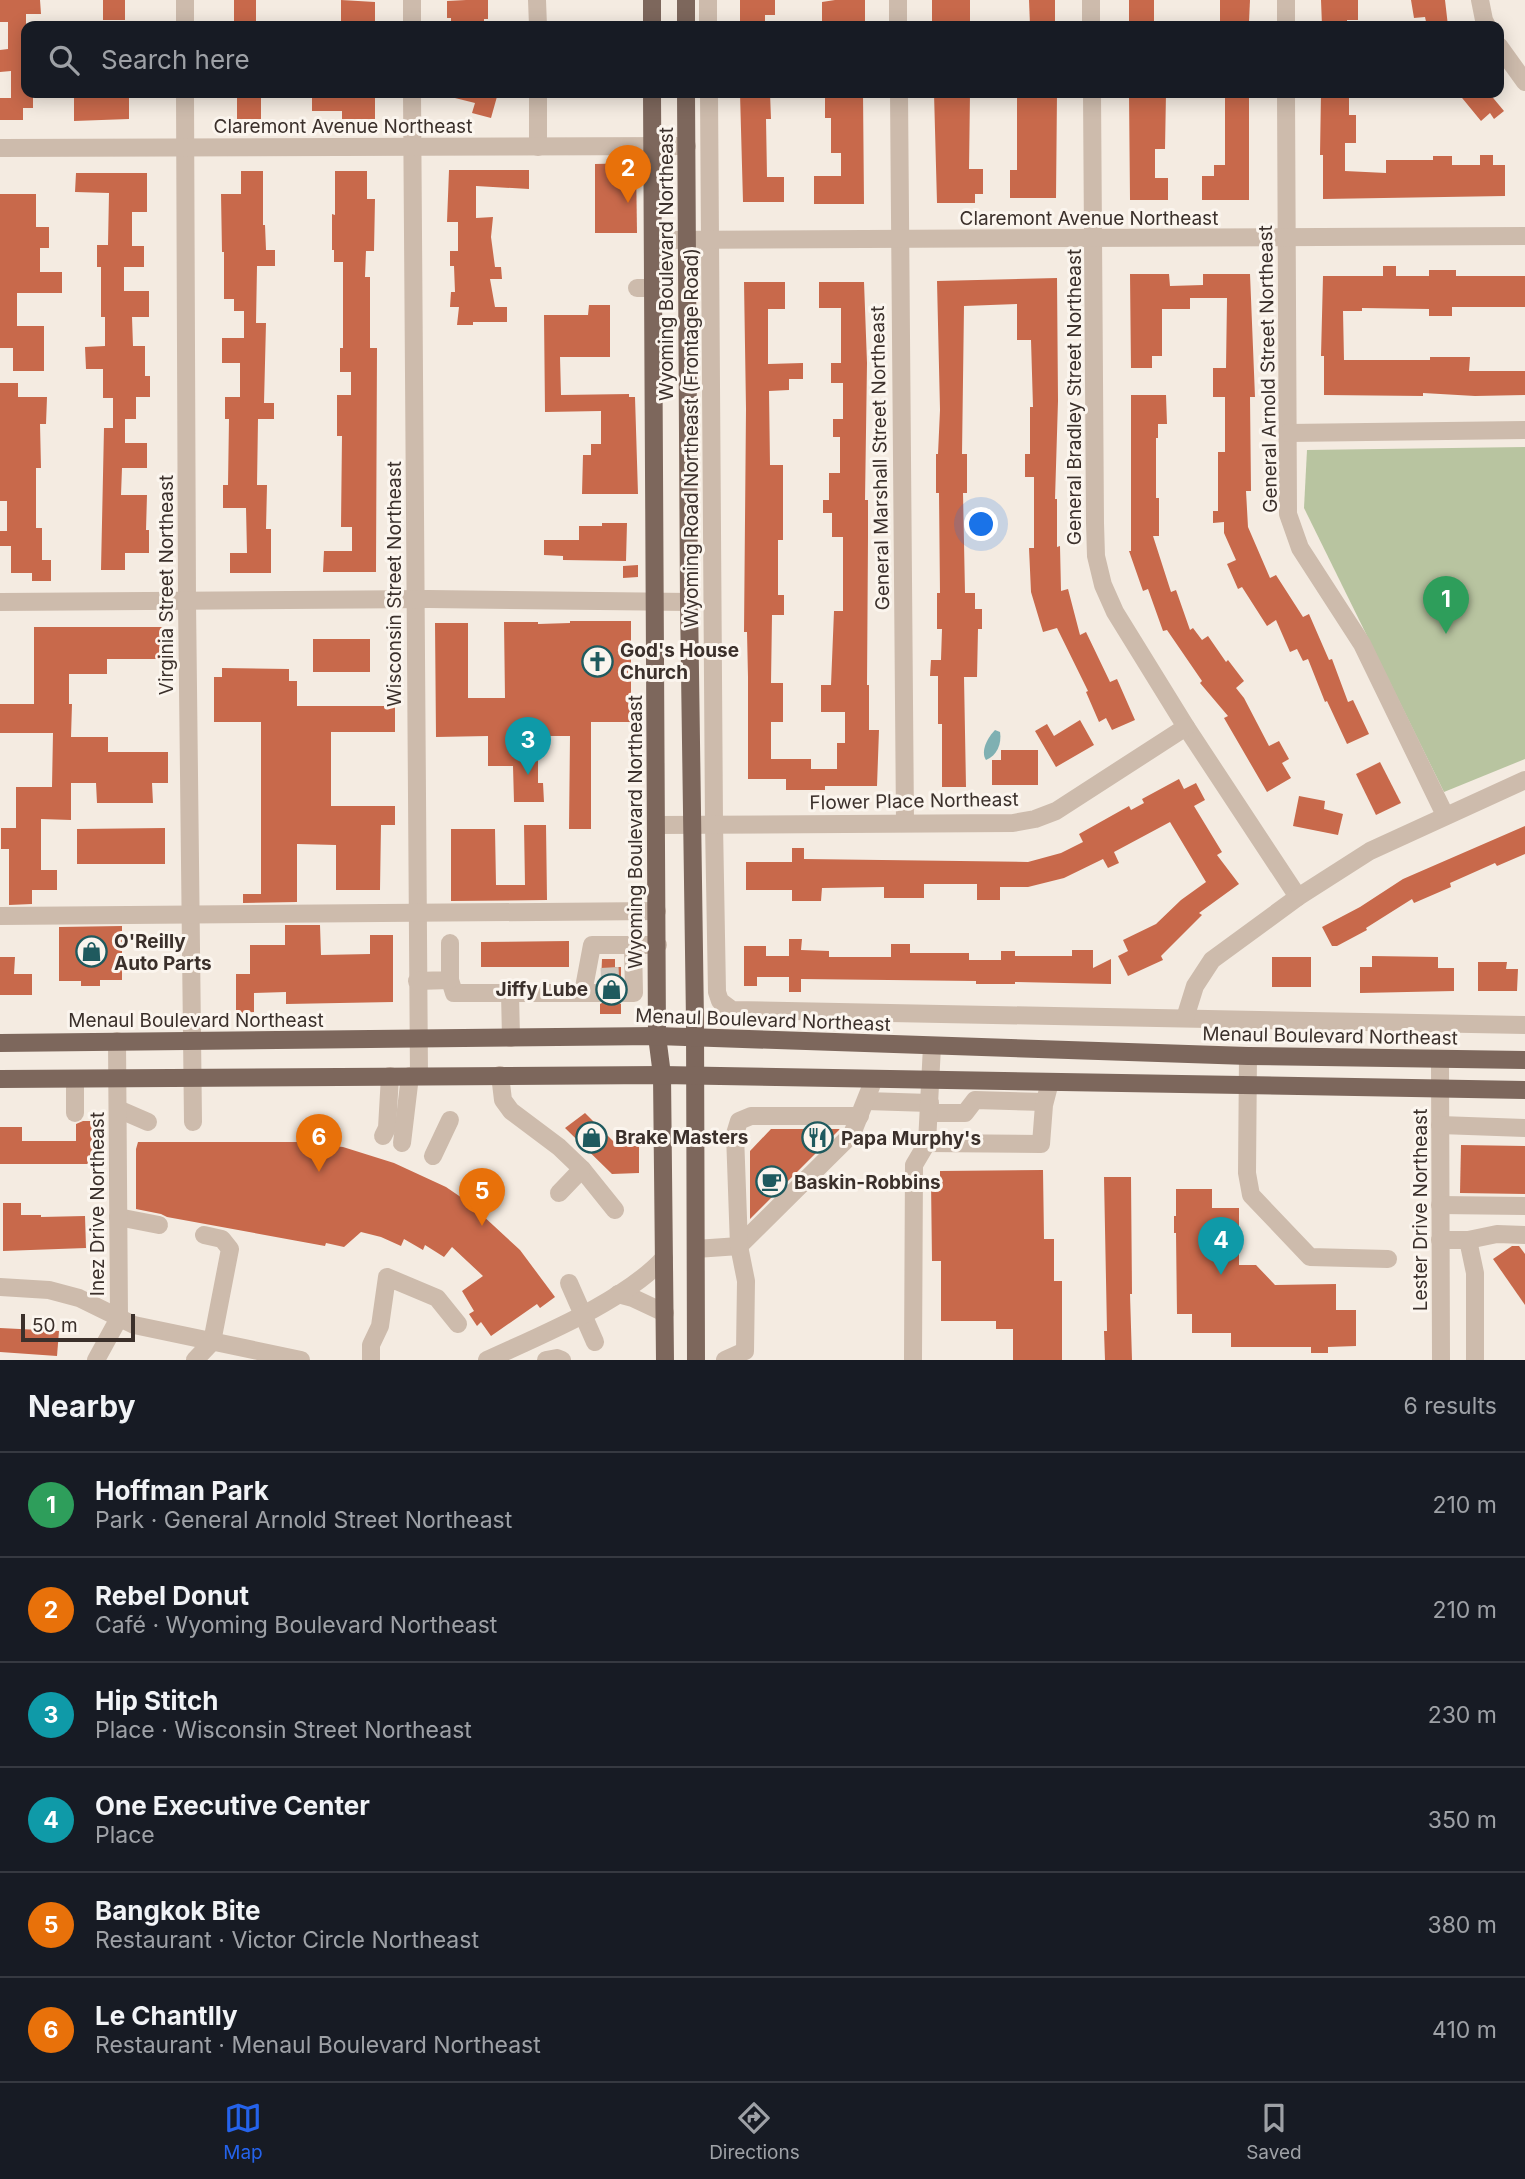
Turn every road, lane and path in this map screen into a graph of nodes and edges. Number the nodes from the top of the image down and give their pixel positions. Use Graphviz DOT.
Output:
graph roads {
  1 [pos="185,0"];
  2 [pos="411,0"];
  3 [pos="537,0"];
  4 [pos="652,0"];
  5 [pos="686,0"];
  6 [pos="708,0"];
  7 [pos="898,0"];
  8 [pos="1091,0"];
  9 [pos="1286,0"];
  10 [pos="1480,0"];
  11 [pos="185,21"];
  12 [pos="412,21"];
  13 [pos="538,21"];
  14 [pos="652,21"];
  15 [pos="686,21"];
  16 [pos="708,21"];
  17 [pos="898,21"];
  18 [pos="1091,21"];
  19 [pos="1286,21"];
  20 [pos="1484,21"];
  21 [pos="1504,53"];
  22 [pos="1525,82"];
  23 [pos="185,98"];
  24 [pos="412,98"];
  25 [pos="538,98"];
  26 [pos="652,98"];
  27 [pos="686,98"];
  28 [pos="709,98"];
  29 [pos="899,98"];
  30 [pos="1092,98"];
  31 [pos="1286,98"];
  32 [pos="185,146"];
  33 [pos="412,146"];
  34 [pos="538,146"];
  35 [pos="652,146"];
  36 [pos="687,146"];
  37 [pos="0,148"];
  38 [pos="1525,236"];
  39 [pos="1287,238"];
  40 [pos="654,240"];
  41 [pos="687,240"];
  42 [pos="711,240"];
  43 [pos="899,240"];
  44 [pos="1095,240"];
  45 [pos="1525,430"];
  46 [pos="1288,433"];
  47 [pos="415,599"];
  48 [pos="187,601"];
  49 [pos="654,601"];
  50 [pos="0,602"];
  51 [pos="689,602"];
  52 [pos="1186,727"];
  53 [pos="1525,780"];
  54 [pos="1445,815"];
  55 [pos="905,823"];
  56 [pos="713,824"];
  57 [pos="657,825"];
  58 [pos="693,825"];
  59 [pos="1298,897"];
  60 [pos="657,911"];
  61 [pos="190,914"];
  62 [pos="416,914"];
  63 [pos="0,916"];
  64 [pos="450,943"];
  65 [pos="633,945"];
  66 [pos="657,945"];
  67 [pos="450,980"];
  68 [pos="417,981"];
  69 [pos="626,983"];
  70 [pos="510,993"];
  71 [pos="1185,1018"];
  72 [pos="1525,1025"];
  73 [pos="657,1036"];
  74 [pos="695,1037"];
  75 [pos="511,1038"];
  76 [pos="417,1040"];
  77 [pos="117,1041"];
  78 [pos="191,1041"];
  79 [pos="0,1043"];
  80 [pos="932,1046"];
  81 [pos="1248,1056"];
  82 [pos="1440,1059"];
  83 [pos="1525,1060"];
  84 [pos="500,1075"];
  85 [pos="662,1075"];
  86 [pos="390,1076"];
  87 [pos="414,1076"];
  88 [pos="695,1076"];
  89 [pos="193,1077"];
  90 [pos="117,1078"];
  91 [pos="0,1079"];
  92 [pos="75,1079"];
  93 [pos="874,1079"];
  94 [pos="930,1079"];
  95 [pos="1050,1082"];
  96 [pos="1248,1086"];
  97 [pos="1440,1089"];
  98 [pos="1525,1090"];
  99 [pos="1044,1102"];
  100 [pos="930,1108"];
  101 [pos="118,1109"];
  102 [pos="863,1109"];
  103 [pos="75,1113"];
  104 [pos="450,1120"];
  105 [pos="148,1122"];
  106 [pos="193,1122"];
  107 [pos="1440,1125"];
  108 [pos="1525,1128"];
  109 [pos="383,1136"];
  110 [pos="402,1143"];
  111 [pos="927,1143"];
  112 [pos="433,1156"];
  113 [pos="582,1168"];
  114 [pos="559,1193"];
  115 [pos="1440,1205"];
  116 [pos="1525,1206"];
  117 [pos="615,1210"];
  118 [pos="118,1217"];
  119 [pos="159,1226"];
  120 [pos="204,1235"];
  121 [pos="1525,1235"];
  122 [pos="1440,1240"];
  123 [pos="1468,1240"];
  124 [pos="739,1245"];
  125 [pos="696,1249"];
  126 [pos="664,1258"];
  127 [pos="1388,1259"];
  128 [pos="569,1283"];
  129 [pos="0,1287"];
  130 [pos="618,1294"];
  131 [pos="583,1313"];
  132 [pos="664,1313"];
  133 [pos="119,1318"];
  134 [pos="458,1324"];
  135 [pos="212,1342"];
  136 [pos="595,1342"];
  137 [pos="96,1360"];
  138 [pos="195,1360"];
  139 [pos="301,1360"];
  140 [pos="371,1360"];
  141 [pos="487,1360"];
  142 [pos="546,1360"];
  143 [pos="562,1360"];
  144 [pos="665,1360"];
  145 [pos="696,1360"];
  146 [pos="725,1360"];
  147 [pos="913,1360"];
  148 [pos="1441,1360"];
  149 [pos="1475,1360"];
  1 -- 11 [label="street"];
  2 -- 12 [label="street"];
  3 -- 13 [label="street"];
  4 -- 14 [label="main road"];
  5 -- 15 [label="main road"];
  6 -- 16 [label="street"];
  7 -- 17 [label="street"];
  8 -- 18 [label="street"];
  9 -- 19 [label="street"];
  10 -- 20 [label="street"];
  21 -- 22 [label="street"];
  23 -- 32 [label="street, Virginia Street Northeast"];
  24 -- 33 [label="street, Wisconsin Street Northeast"];
  25 -- 34 [label="street"];
  26 -- 35 [label="main road, Wyoming Boulevard Northeast"];
  27 -- 36 [label="main road, Wyoming Boulevard Northeast"];
  28 -- 42 [label="street, Wyoming Road Northeast (Frontage Road)"];
  29 -- 43 [label="street, General Marshall Street Northeast"];
  30 -- 44 [label="street, General Bradley Street Northeast"];
  31 -- 39 [label="street, General Arnold Street Northeast"];
  32 -- 33 [label="street, Claremont Avenue Northeast"];
  32 -- 37 [label="street, Claremont Avenue Northeast"];
  32 -- 48 [label="street, Virginia Street Northeast"];
  33 -- 34 [label="street, Claremont Avenue Northeast"];
  33 -- 47 [label="street, Wisconsin Street Northeast"];
  34 -- 35 [label="street, Claremont Avenue Northeast"];
  35 -- 36 [label="street, Claremont Avenue Northeast"];
  35 -- 40 [label="main road, Wyoming Boulevard Northeast"];
  36 -- 41 [label="main road, Wyoming Boulevard Northeast"];
  38 -- 39 [label="street, Claremont Avenue Northeast"];
  39 -- 44 [label="street, Claremont Avenue Northeast"];
  39 -- 46 [label="street, General Arnold Street Northeast"];
  40 -- 41 [label="street, Claremont Avenue Northeast"];
  40 -- 49 [label="main road, Wyoming Boulevard Northeast"];
  41 -- 42 [label="street, Claremont Avenue Northeast"];
  41 -- 51 [label="main road, Wyoming Boulevard Northeast"];
  42 -- 43 [label="street, Claremont Avenue Northeast"];
  42 -- 56 [label="street, Wyoming Road Northeast (Frontage Road)"];
  43 -- 44 [label="street, Claremont Avenue Northeast"];
  43 -- 55 [label="street, General Marshall Street Northeast"];
  44 -- 52 [label="street, General Bradley Street Northeast"];
  45 -- 46 [label="street"];
  46 -- 54 [label="street, General Arnold Street Northeast"];
  47 -- 48 [label="street"];
  47 -- 49 [label="street"];
  47 -- 62 [label="street, Wisconsin Street Northeast"];
  48 -- 50 [label="street"];
  48 -- 61 [label="street, Virginia Street Northeast"];
  49 -- 51 [label="street"];
  49 -- 57 [label="main road, Wyoming Boulevard Northeast"];
  51 -- 58 [label="main road, Wyoming Boulevard Northeast"];
  52 -- 55 [label="street, Flower Place Northeast"];
  52 -- 59 [label="street, General Bradley Street Northeast"];
  53 -- 54 [label="street"];
  54 -- 59 [label="street"];
  55 -- 56 [label="street, Flower Place Northeast"];
  56 -- 58 [label="street, Flower Place Northeast"];
  56 -- 71 [label="street, Wyoming Road Northeast (Frontage Road)"];
  57 -- 58 [label="street, Flower Place Northeast"];
  57 -- 60 [label="main road, Wyoming Boulevard Northeast"];
  58 -- 74 [label="main road, Wyoming Boulevard Northeast"];
  59 -- 71 [label="street"];
  60 -- 62 [label="street"];
  60 -- 66 [label="main road, Wyoming Boulevard Northeast"];
  61 -- 62 [label="street"];
  61 -- 63 [label="street"];
  61 -- 78 [label="street, Virginia Street Northeast"];
  62 -- 68 [label="street, Wisconsin Street Northeast"];
  64 -- 67 [label="street"];
  65 -- 66 [label="street"];
  65 -- 69 [label="street"];
  65 -- 70 [label="street"];
  66 -- 73 [label="main road, Wyoming Boulevard Northeast"];
  67 -- 68 [label="street"];
  67 -- 70 [label="street"];
  68 -- 76 [label="street, Wisconsin Street Northeast"];
  70 -- 75 [label="street"];
  71 -- 72 [label="street"];
  73 -- 74 [label="main road, Menaul Boulevard Northeast"];
  73 -- 75 [label="main road, Menaul Boulevard Northeast"];
  73 -- 85 [label="main road, Wyoming Boulevard Northeast"];
  74 -- 80 [label="main road, Menaul Boulevard Northeast"];
  74 -- 88 [label="main road, Wyoming Boulevard Northeast"];
  75 -- 76 [label="main road, Menaul Boulevard Northeast"];
  76 -- 78 [label="main road, Menaul Boulevard Northeast"];
  76 -- 87 [label="street, Wisconsin Street Northeast"];
  77 -- 78 [label="main road, Menaul Boulevard Northeast"];
  77 -- 79 [label="main road, Menaul Boulevard Northeast"];
  77 -- 90 [label="street, Inez Drive Northeast"];
  78 -- 89 [label="street, Virginia Street Northeast"];
  80 -- 81 [label="main road, Menaul Boulevard Northeast"];
  80 -- 94 [label="street"];
  81 -- 82 [label="main road, Menaul Boulevard Northeast"];
  81 -- 96 [label="street"];
  82 -- 83 [label="main road, Menaul Boulevard Northeast"];
  82 -- 97 [label="street, Lester Drive Northeast"];
  84 -- 85 [label="main road"];
  84 -- 87 [label="main road"];
  84 -- 113 [label="street"];
  85 -- 88 [label="main road"];
  85 -- 126 [label="main road, Wyoming Boulevard Northeast"];
  86 -- 87 [label="main road"];
  86 -- 89 [label="main road"];
  86 -- 109 [label="street"];
  87 -- 110 [label="street, Wisconsin Street Northeast"];
  88 -- 93 [label="main road"];
  88 -- 125 [label="main road, Wyoming Boulevard Northeast"];
  89 -- 90 [label="main road"];
  89 -- 106 [label="street, Virginia Street Northeast"];
  90 -- 92 [label="main road"];
  90 -- 101 [label="street, Inez Drive Northeast"];
  91 -- 92 [label="main road"];
  92 -- 103 [label="street"];
  93 -- 94 [label="main road"];
  93 -- 102 [label="street"];
  94 -- 95 [label="main road"];
  94 -- 100 [label="street"];
  95 -- 96 [label="main road"];
  95 -- 99 [label="street"];
  96 -- 97 [label="main road"];
  96 -- 127 [label="street"];
  97 -- 98 [label="main road"];
  97 -- 107 [label="street, Lester Drive Northeast"];
  99 -- 100 [label="street"];
  99 -- 111 [label="street"];
  100 -- 102 [label="street"];
  100 -- 111 [label="street"];
  101 -- 105 [label="street"];
  101 -- 118 [label="street, Inez Drive Northeast"];
  102 -- 124 [label="street"];
  102 -- 124 [label="street"];
  104 -- 112 [label="street"];
  107 -- 108 [label="street"];
  107 -- 115 [label="street, Lester Drive Northeast"];
  111 -- 147 [label="street"];
  113 -- 114 [label="street"];
  113 -- 117 [label="street"];
  115 -- 116 [label="street"];
  115 -- 122 [label="street, Lester Drive Northeast"];
  118 -- 119 [label="street"];
  118 -- 133 [label="street, Inez Drive Northeast"];
  120 -- 135 [label="street"];
  121 -- 123 [label="street"];
  122 -- 123 [label="street"];
  122 -- 148 [label="street, Lester Drive Northeast"];
  123 -- 149 [label="street"];
  124 -- 125 [label="street"];
  124 -- 146 [label="street"];
  125 -- 145 [label="main road, Wyoming Boulevard Northeast"];
  126 -- 130 [label="street"];
  126 -- 132 [label="main road, Wyoming Boulevard Northeast"];
  128 -- 131 [label="street"];
  129 -- 133 [label="street"];
  130 -- 131 [label="street"];
  130 -- 132 [label="street"];
  131 -- 136 [label="street"];
  131 -- 141 [label="street"];
  132 -- 144 [label="main road, Wyoming Boulevard Northeast"];
  133 -- 135 [label="street"];
  133 -- 137 [label="street, Inez Drive Northeast"];
  134 -- 140 [label="street"];
  135 -- 138 [label="street"];
  135 -- 139 [label="street"];
  142 -- 143 [label="street"];
}
